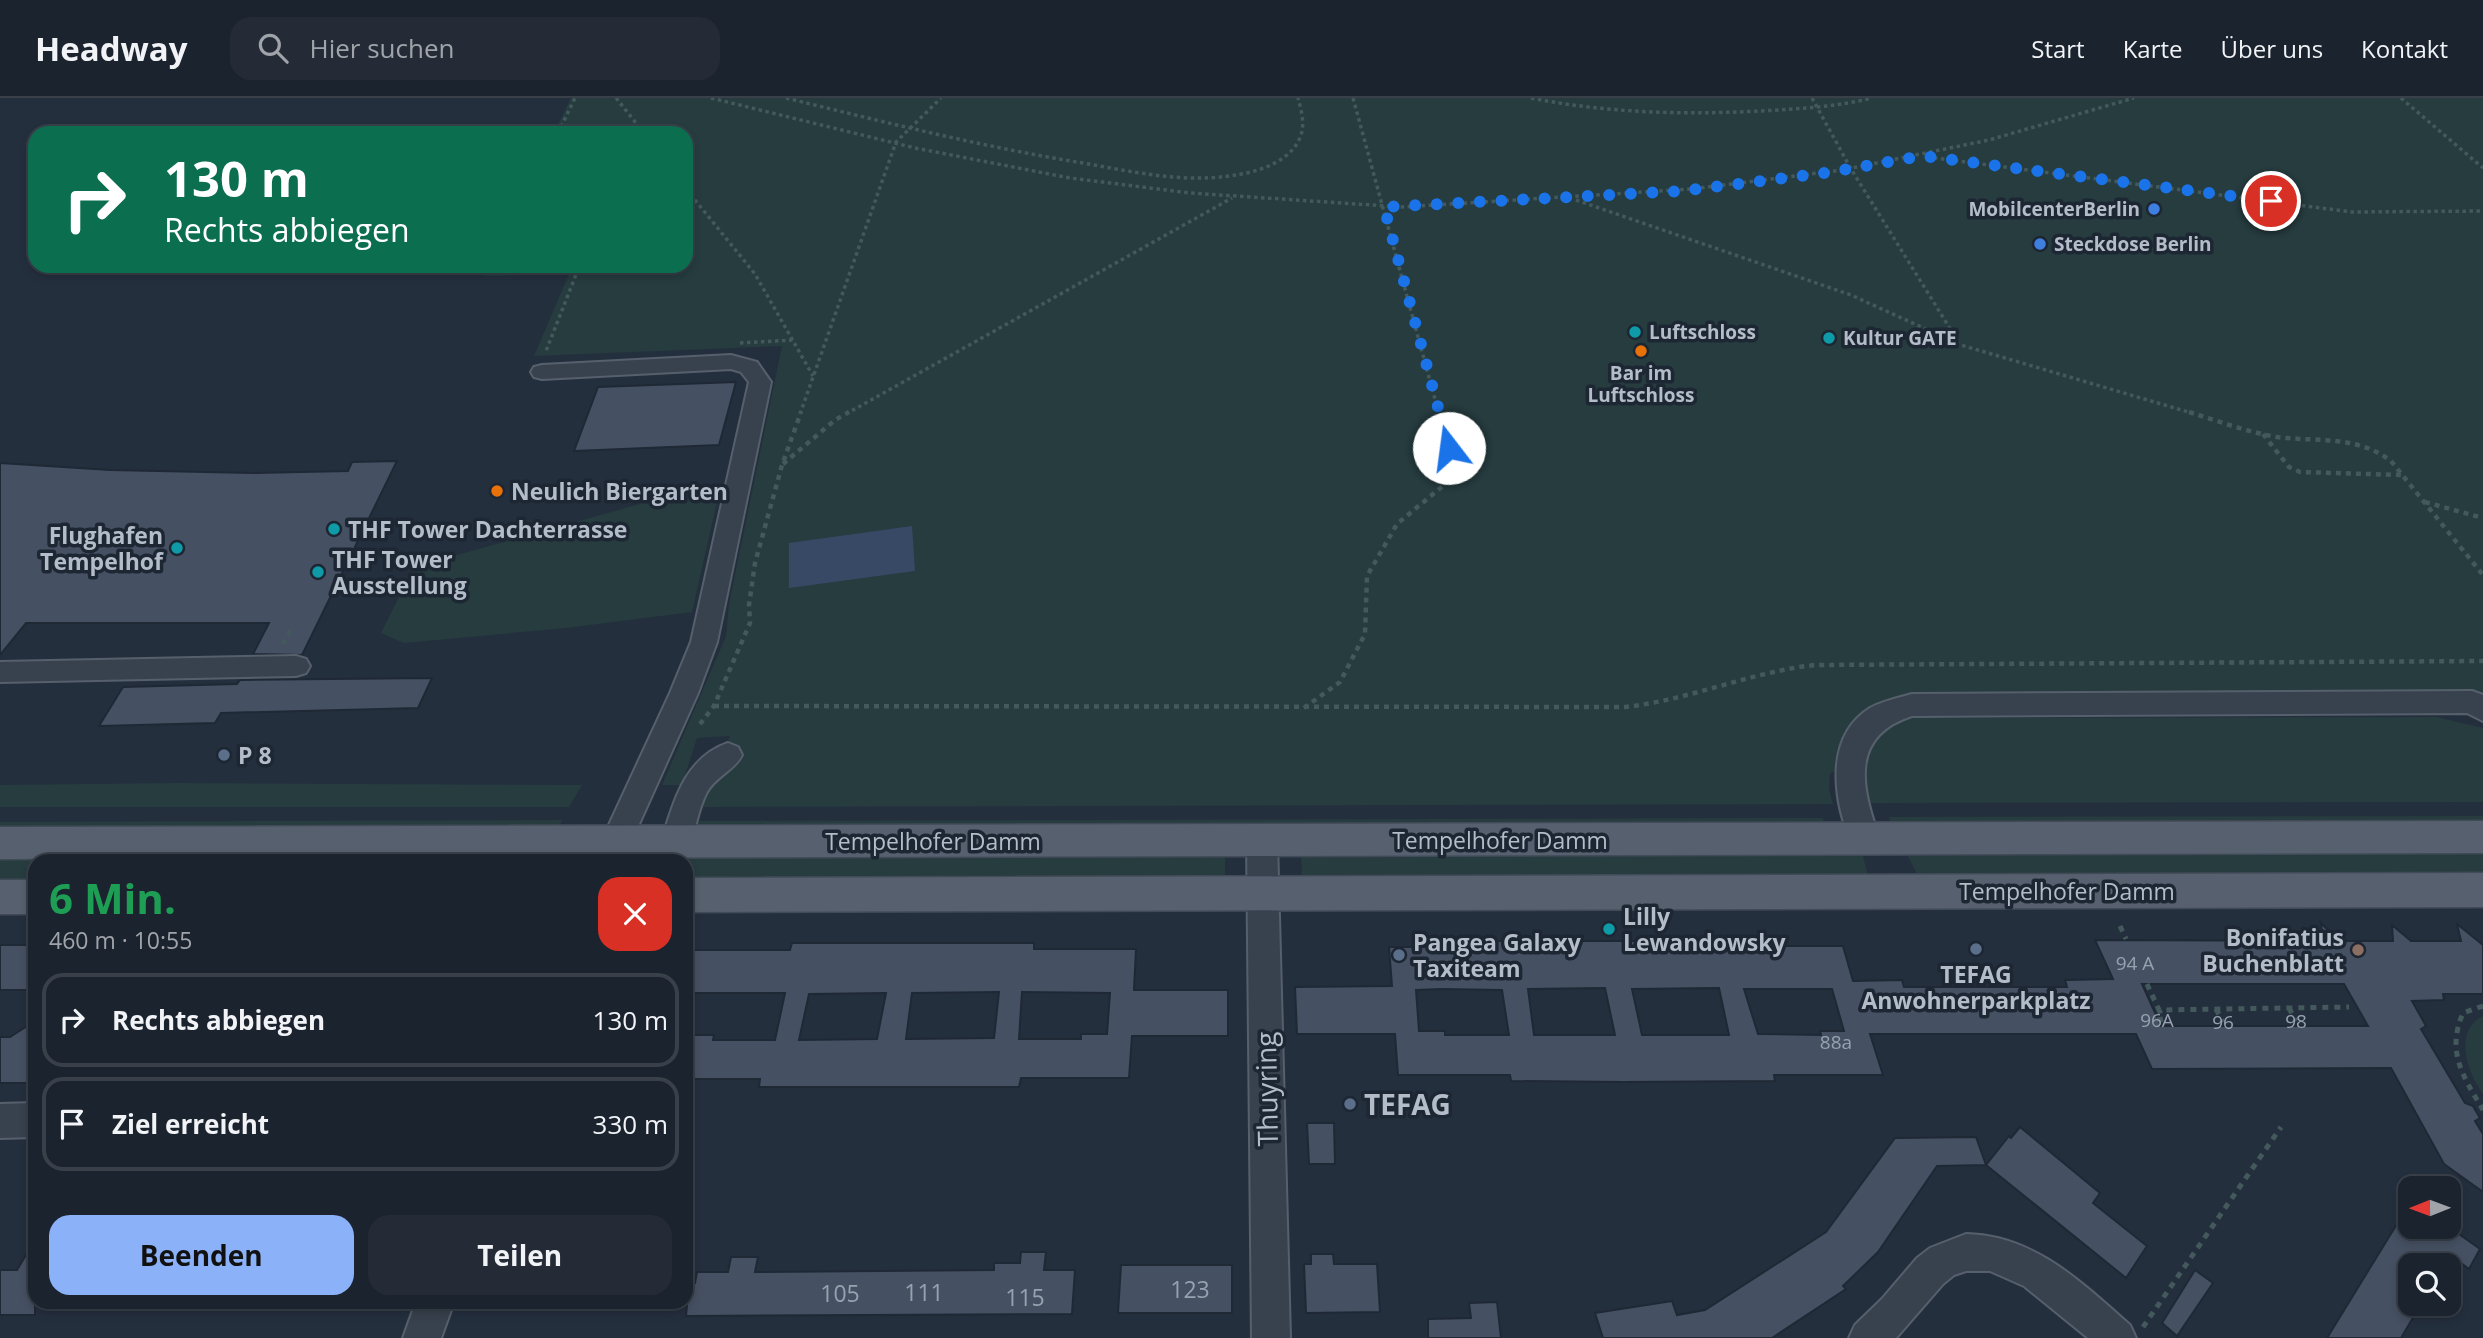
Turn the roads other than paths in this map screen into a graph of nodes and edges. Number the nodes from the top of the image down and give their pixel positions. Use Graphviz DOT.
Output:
graph roads {
  1 [pos="542,372"];
  2 [pos="296,666"];
  3 [pos="0,673"];
  4 [pos="2483,710"];
  5 [pos="728,755"];
  6 [pos="2483,837"];
  7 [pos="1866,839"];
  8 [pos="1262,840"];
  9 [pos="676,842"];
  10 [pos="0,843"];
  11 [pos="598,848"];
  12 [pos="2483,890"];
  13 [pos="1890,892"];
  14 [pos="1263,894"];
  15 [pos="693,895"];
  16 [pos="0,897"];
  17 [pos="28,897"];
  18 [pos="28,1120"];
  19 [pos="0,1121"];
  20 [pos="432,1309"];
  21 [pos="2127,1337"];
  22 [pos="422,1338"];
  23 [pos="1271,1338"];
  24 [pos="1868,1338"];
  1 -- 11 [label="street"];
  2 -- 3 [label="street"];
  4 -- 7 [label="street"];
  5 -- 9 [label="street"];
  6 -- 7 [label="main road, Tempelhofer Damm"];
  7 -- 8 [label="main road, Tempelhofer Damm"];
  7 -- 13 [label="main road"];
  8 -- 9 [label="main road, Tempelhofer Damm"];
  8 -- 14 [label="street, Thuyring"];
  9 -- 11 [label="main road, Tempelhofer Damm"];
  10 -- 11 [label="main road, Tempelhofer Damm"];
  12 -- 13 [label="main road, Tempelhofer Damm"];
  13 -- 14 [label="main road, Tempelhofer Damm"];
  14 -- 15 [label="main road, Tempelhofer Damm"];
  14 -- 23 [label="street, Thuyring"];
  16 -- 17 [label="main road"];
  18 -- 19 [label="street"];
  20 -- 22 [label="street"];
  21 -- 24 [label="street"];
}
